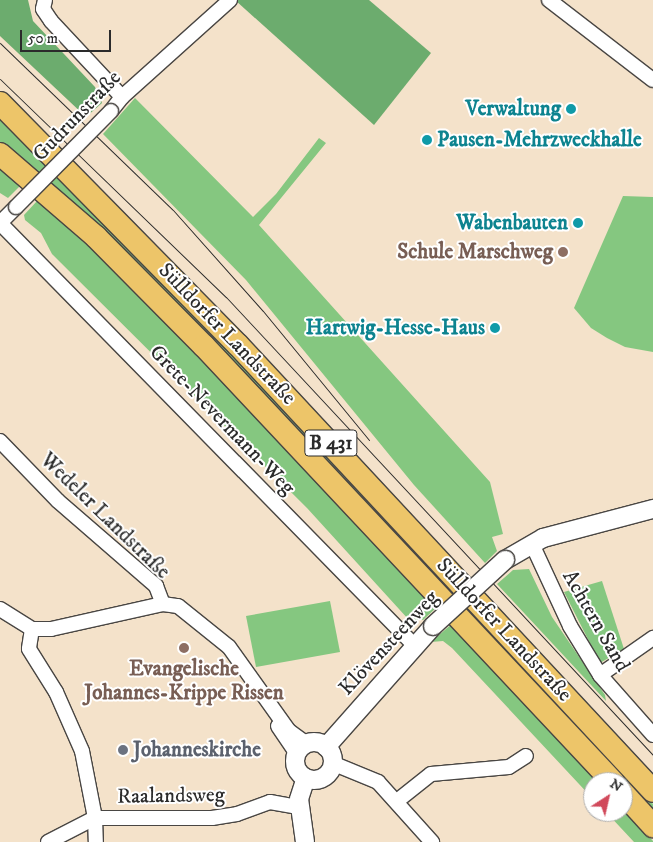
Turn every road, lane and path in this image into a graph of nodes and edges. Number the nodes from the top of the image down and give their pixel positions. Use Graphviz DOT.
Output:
graph roads {
  1 [pos="230,0"];
  2 [pos="549,0"];
  3 [pos="44,3"];
  4 [pos="653,80"];
  5 [pos="122,97"];
  6 [pos="0,103"];
  7 [pos="0,154"];
  8 [pos="0,223"];
  9 [pos="0,441"];
  10 [pos="653,509"];
  11 [pos="532,544"];
  12 [pos="162,604"];
  13 [pos="0,609"];
  14 [pos="32,628"];
  15 [pos="653,638"];
  16 [pos="414,645"];
  17 [pos="600,675"];
  18 [pos="653,735"];
  19 [pos="326,747"];
  20 [pos="302,749"];
  21 [pos="526,756"];
  22 [pos="332,763"];
  23 [pos="603,772"];
  24 [pos="306,778"];
  25 [pos="653,791"];
  26 [pos="397,801"];
  27 [pos="633,804"];
  28 [pos="299,807"];
  29 [pos="95,818"];
  30 [pos="653,826"];
  31 [pos="48,842"];
  32 [pos="96,842"];
  33 [pos="305,842"];
  34 [pos="432,842"];
  1 -- 5 [label="street, Gudrunstraße"];
  2 -- 4 [label="street"];
  3 -- 5 [label="street"];
  5 -- 8 [label="street, Gudrunstraße, bridge"];
  6 -- 25 [label="highway, Sülldorfer Landstraße / B 431"];
  7 -- 23 [label="highway, Sülldorfer Landstraße / B 431"];
  8 -- 16 [label="street, Grete-Nevermann-Weg"];
  9 -- 12 [label="street, Wedeler Landstraße"];
  10 -- 11 [label="street, Klövensteenweg"];
  11 -- 16 [label="street, Klövensteenweg, bridge"];
  11 -- 17 [label="street, Achtern Sand"];
  12 -- 14 [label="street"];
  12 -- 20 [label="street, Wedeler Landstraße"];
  13 -- 14 [label="street"];
  14 -- 29 [label="street"];
  15 -- 17 [label="street"];
  16 -- 19 [label="street, Klövensteenweg"];
  17 -- 18 [label="street, Achtern Sand"];
  19 -- 20 [label="street"];
  19 -- 22 [label="street"];
  20 -- 24 [label="street"];
  21 -- 26 [label="street"];
  22 -- 24 [label="street"];
  22 -- 26 [label="street"];
  24 -- 28 [label="street"];
  26 -- 34 [label="street"];
  27 -- 30 [label="highway"];
  28 -- 29 [label="street, Raalandsweg"];
  28 -- 33 [label="street"];
  29 -- 31 [label="street, Raalandsweg"];
  29 -- 32 [label="street"];
}
